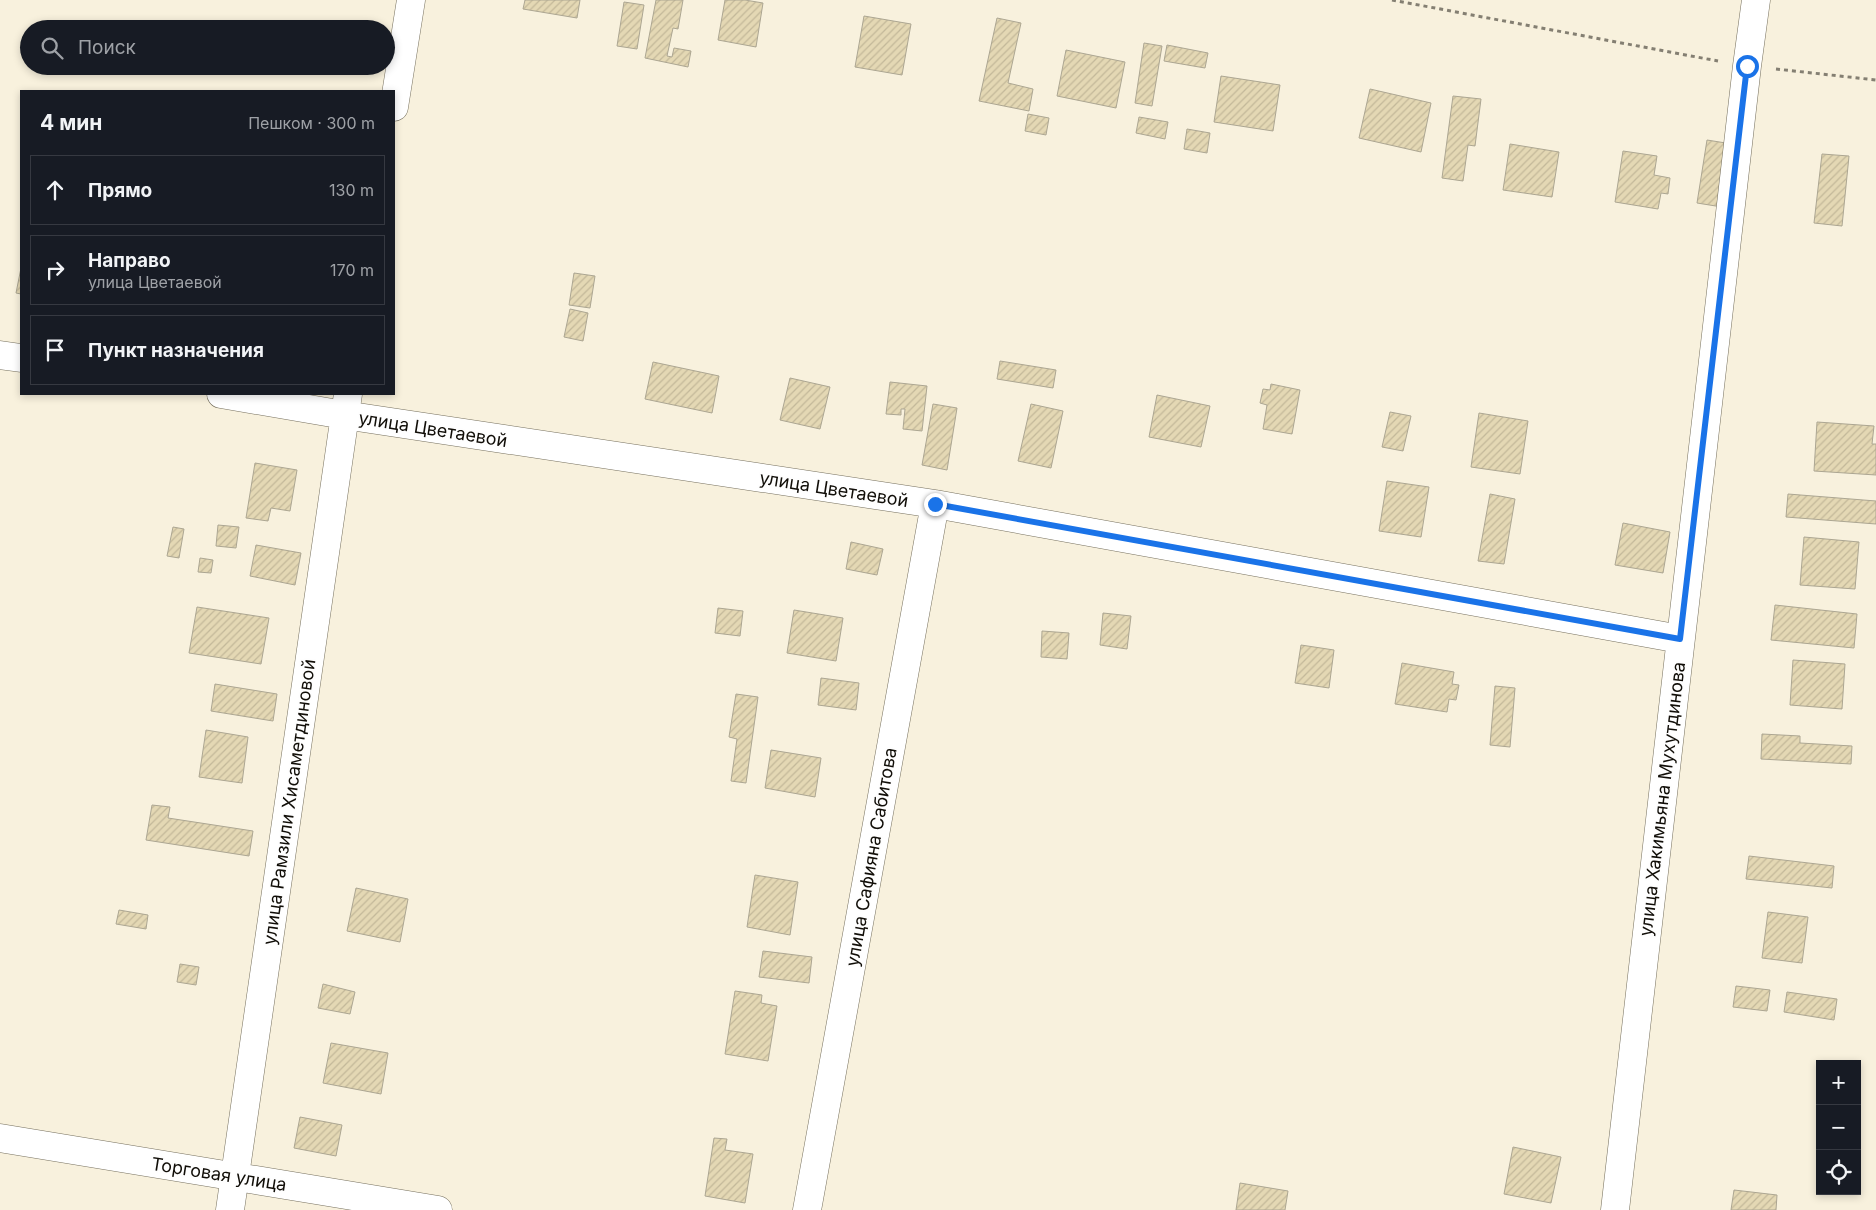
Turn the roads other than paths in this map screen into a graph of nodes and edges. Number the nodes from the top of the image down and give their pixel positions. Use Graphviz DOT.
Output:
graph roads {
  1 [pos="411,0"];
  2 [pos="1756,0"];
  3 [pos="395,101"];
  4 [pos="0,355"];
  5 [pos="20,358"];
  6 [pos="233,395"];
  7 [pos="346,405"];
  8 [pos="935,504"];
  9 [pos="1680,639"];
  10 [pos="0,1138"];
  11 [pos="236,1176"];
  12 [pos="230,1210"];
  13 [pos="438,1210"];
  14 [pos="807,1210"];
  15 [pos="1614,1210"];
  1 -- 3 [label="street"];
  2 -- 9 [label="street, улица Хакимьяна Мухутдинова"];
  4 -- 5 [label="street"];
  6 -- 7 [label="street, улица Цветаевой"];
  7 -- 8 [label="street, улица Цветаевой"];
  7 -- 11 [label="street, улица Рамзили Хисаметдиновой"];
  8 -- 9 [label="street, улица Цветаевой"];
  8 -- 14 [label="street, улица Сафияна Сабитова"];
  9 -- 15 [label="street, улица Хакимьяна Мухутдинова"];
  10 -- 11 [label="street, Торговая улица"];
  11 -- 12 [label="street, улица Рамзили Хисаметдиновой"];
  11 -- 13 [label="street, Торговая улица"];
}
